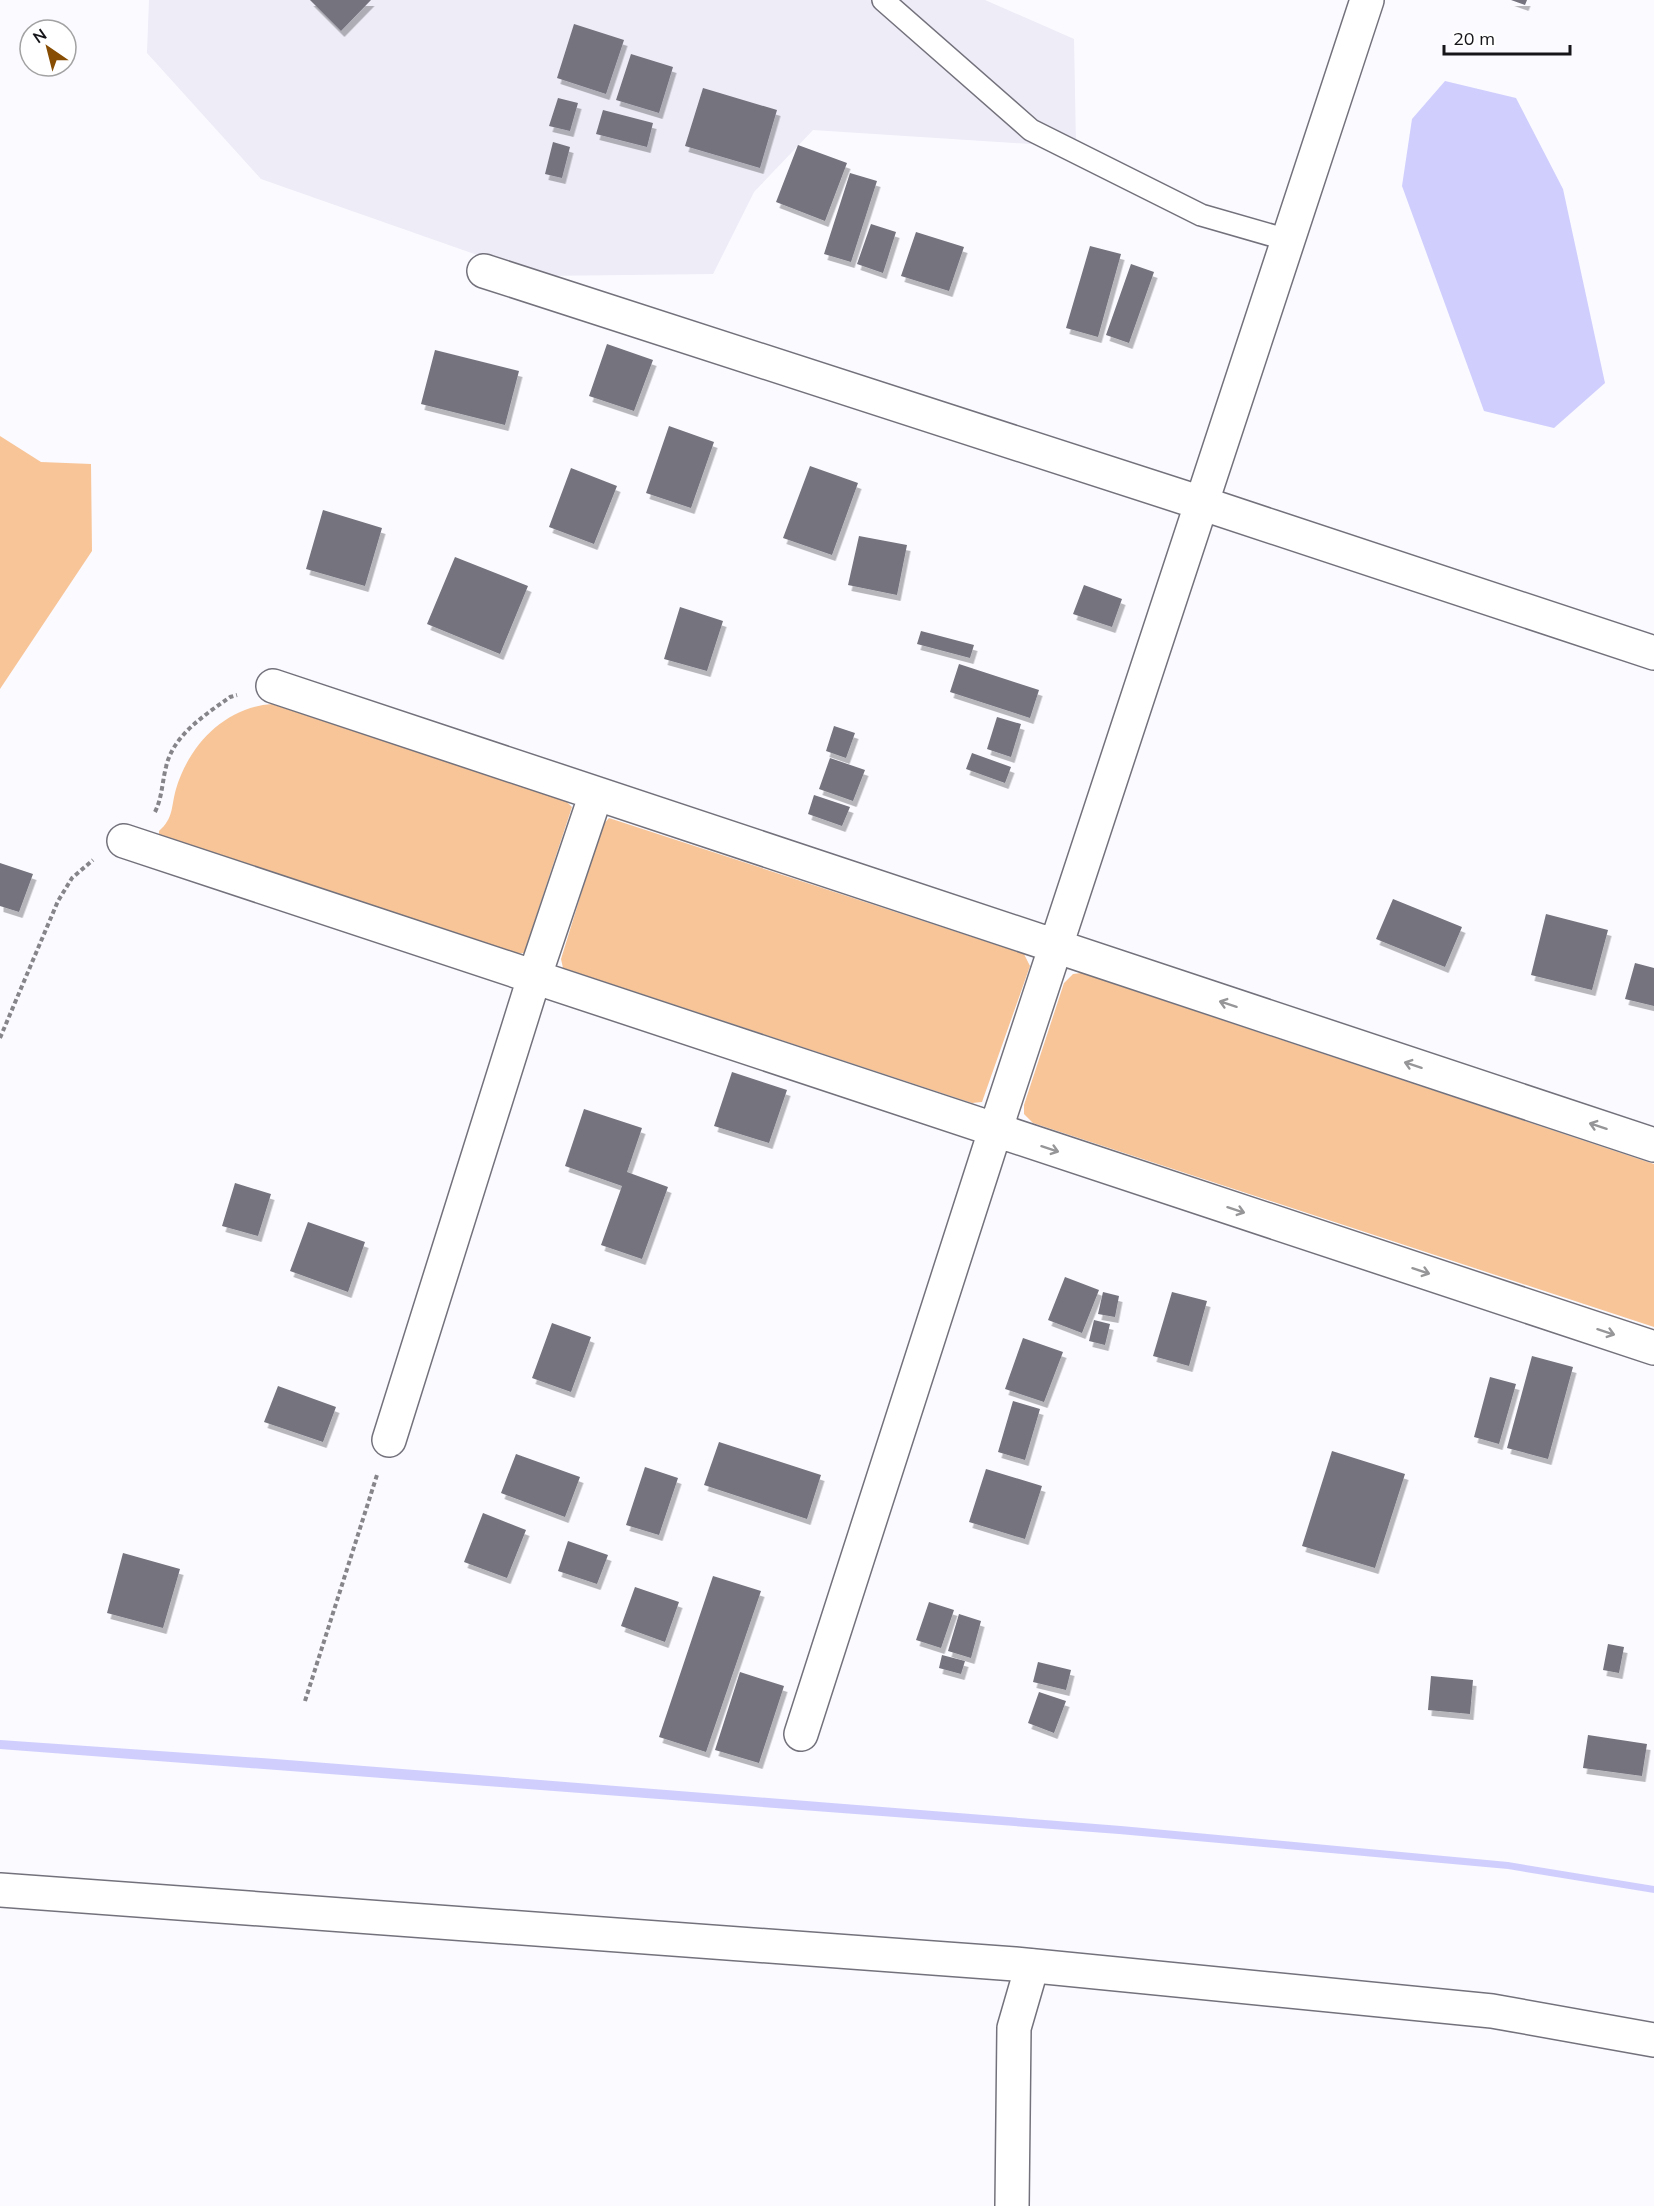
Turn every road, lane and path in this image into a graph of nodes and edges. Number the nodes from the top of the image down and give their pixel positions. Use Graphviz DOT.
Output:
graph roads {
  1 [pos="883,0"];
  2 [pos="1367,0"];
  3 [pos="1288,240"];
  4 [pos="484,271"];
  5 [pos="1201,503"];
  6 [pos="1654,653"];
  7 [pos="273,686"];
  8 [pos="596,794"];
  9 [pos="124,841"];
  10 [pos="1056,946"];
  11 [pos="534,978"];
  12 [pos="0,1038"];
  13 [pos="995,1131"];
  14 [pos="1654,1145"];
  15 [pos="1654,1348"];
  16 [pos="389,1440"];
  17 [pos="305,1701"];
  18 [pos="801,1734"];
  19 [pos="0,1890"];
  20 [pos="1032,1966"];
  21 [pos="1654,2040"];
  22 [pos="1012,2206"];
  1 -- 3 [label="lane"];
  2 -- 3 [label="street"];
  3 -- 5 [label="street"];
  4 -- 5 [label="street"];
  5 -- 6 [label="street"];
  5 -- 10 [label="street"];
  7 -- 8 [label="street"];
  7 -- 9 [label="path"];
  8 -- 10 [label="street"];
  8 -- 11 [label="street"];
  9 -- 11 [label="street"];
  9 -- 12 [label="path"];
  10 -- 13 [label="street"];
  14 -- 10 [label="street, one-way"];
  11 -- 13 [label="street"];
  11 -- 16 [label="street"];
  13 -- 15 [label="street, one-way"];
  13 -- 18 [label="street"];
  16 -- 17 [label="path"];
  19 -- 20 [label="street"];
  20 -- 21 [label="street"];
  20 -- 22 [label="street"];
}
